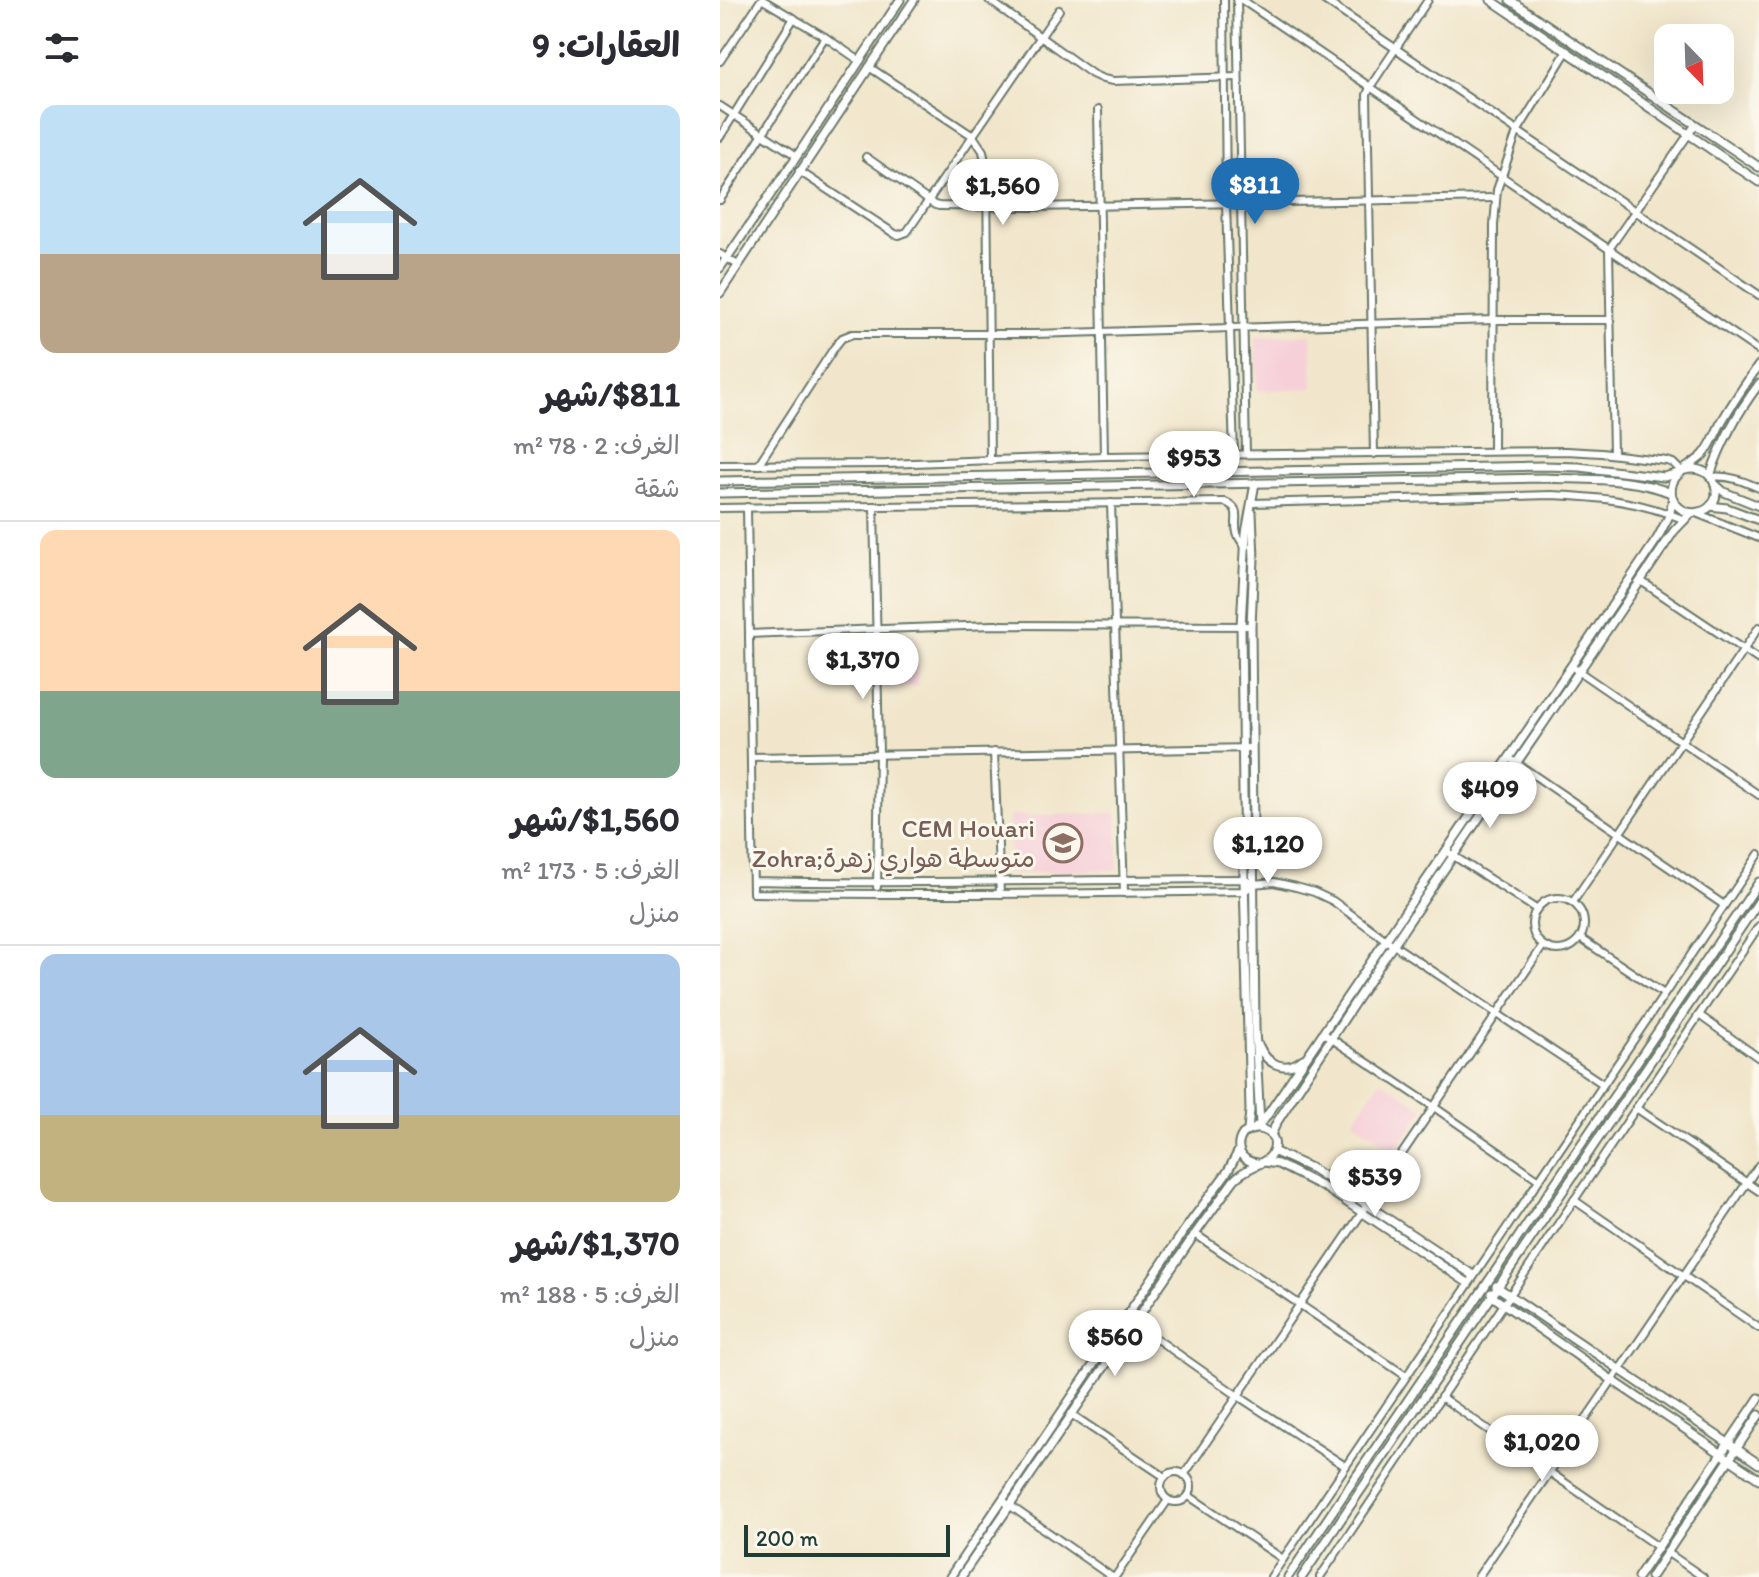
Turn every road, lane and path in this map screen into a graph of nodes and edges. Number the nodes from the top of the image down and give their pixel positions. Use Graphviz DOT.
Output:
graph roads {
  1 [pos="762,0"];
  2 [pos="900,0"];
  3 [pos="914,0"];
  4 [pos="989,0"];
  5 [pos="1224,0"];
  6 [pos="1240,0"];
  7 [pos="1324,0"];
  8 [pos="1428,0"];
  9 [pos="1491,0"];
  10 [pos="1510,0"];
  11 [pos="1059,10"];
  12 [pos="794,18"];
  13 [pos="1040,36"];
  14 [pos="825,37"];
  15 [pos="1395,49"];
  16 [pos="1567,51"];
  17 [pos="720,61"];
  18 [pos="860,61"];
  19 [pos="869,67"];
  20 [pos="1224,77"];
  21 [pos="1238,77"];
  22 [pos="1370,87"];
  23 [pos="720,106"];
  24 [pos="1098,110"];
  25 [pos="735,115"];
  26 [pos="1695,125"];
  27 [pos="1517,132"];
  28 [pos="763,134"];
  29 [pos="1688,135"];
  30 [pos="973,136"];
  31 [pos="720,137"];
  32 [pos="797,156"];
  33 [pos="866,157"];
  34 [pos="1759,167"];
  35 [pos="799,171"];
  36 [pos="1501,176"];
  37 [pos="1759,182"];
  38 [pos="1496,198"];
  39 [pos="929,199"];
  40 [pos="720,200"];
  41 [pos="1369,200"];
  42 [pos="1226,203"];
  43 [pos="1240,203"];
  44 [pos="1100,206"];
  45 [pos="987,207"];
  46 [pos="1635,211"];
  47 [pos="1609,249"];
  48 [pos="723,257"];
  49 [pos="738,265"];
  50 [pos="720,268"];
  51 [pos="720,293"];
  52 [pos="1759,295"];
  53 [pos="1494,320"];
  54 [pos="1610,320"];
  55 [pos="1371,325"];
  56 [pos="1242,327"];
  57 [pos="1230,328"];
  58 [pos="1102,331"];
  59 [pos="990,333"];
  60 [pos="1759,351"];
  61 [pos="1759,365"];
  62 [pos="1759,384"];
  63 [pos="1493,451"];
  64 [pos="1234,454"];
  65 [pos="1246,454"];
  66 [pos="1374,454"];
  67 [pos="1613,454"];
  68 [pos="1104,456"];
  69 [pos="990,461"];
  70 [pos="720,465"];
  71 [pos="758,465"];
  72 [pos="1682,472"];
  73 [pos="1712,479"];
  74 [pos="720,481"];
  75 [pos="1255,483"];
  76 [pos="1759,488"];
  77 [pos="720,493"];
  78 [pos="1672,496"];
  79 [pos="1111,503"];
  80 [pos="1252,503"];
  81 [pos="874,506"];
  82 [pos="1710,506"];
  83 [pos="1759,506"];
  84 [pos="747,507"];
  85 [pos="720,508"];
  86 [pos="1669,513"];
  87 [pos="1694,513"];
  88 [pos="1685,520"];
  89 [pos="1759,520"];
  90 [pos="1759,538"];
  91 [pos="1245,546"];
  92 [pos="1641,581"];
  93 [pos="1116,626"];
  94 [pos="1246,626"];
  95 [pos="1759,627"];
  96 [pos="877,629"];
  97 [pos="749,634"];
  98 [pos="1744,649"];
  99 [pos="1759,660"];
  100 [pos="1571,666"];
  101 [pos="1579,672"];
  102 [pos="1682,742"];
  103 [pos="1247,748"];
  104 [pos="1120,751"];
  105 [pos="994,752"];
  106 [pos="879,754"];
  107 [pos="751,757"];
  108 [pos="1509,758"];
  109 [pos="1517,763"];
  110 [pos="1759,795"];
  111 [pos="1620,833"];
  112 [pos="1446,851"];
  113 [pos="1759,854"];
  114 [pos="1454,856"];
  115 [pos="1124,879"];
  116 [pos="1244,879"];
  117 [pos="753,881"];
  118 [pos="999,881"];
  119 [pos="1759,882"];
  120 [pos="877,884"];
  121 [pos="1253,884"];
  122 [pos="1245,891"];
  123 [pos="1124,893"];
  124 [pos="878,894"];
  125 [pos="1000,894"];
  126 [pos="1759,901"];
  127 [pos="1573,902"];
  128 [pos="1724,905"];
  129 [pos="1536,909"];
  130 [pos="1759,927"];
  131 [pos="1580,938"];
  132 [pos="1386,940"];
  133 [pos="1394,945"];
  134 [pos="1543,946"];
  135 [pos="1664,994"];
  136 [pos="1496,1015"];
  137 [pos="1699,1015"];
  138 [pos="1255,1028"];
  139 [pos="1323,1033"];
  140 [pos="1331,1038"];
  141 [pos="1308,1055"];
  142 [pos="1759,1058"];
  143 [pos="1603,1084"];
  144 [pos="1434,1107"];
  145 [pos="1636,1108"];
  146 [pos="1256,1127"];
  147 [pos="1271,1135"];
  148 [pos="1239,1150"];
  149 [pos="1273,1151"];
  150 [pos="1259,1163"];
  151 [pos="1759,1165"];
  152 [pos="1538,1179"];
  153 [pos="1747,1183"];
  154 [pos="1759,1191"];
  155 [pos="1574,1200"];
  156 [pos="1365,1207"];
  157 [pos="1195,1234"];
  158 [pos="1473,1275"];
  159 [pos="1683,1277"];
  160 [pos="1468,1283"];
  161 [pos="1486,1284"];
  162 [pos="1499,1286"];
  163 [pos="1510,1294"];
  164 [pos="1492,1296"];
  165 [pos="1300,1304"];
  166 [pos="1503,1304"];
  167 [pos="1134,1323"];
  168 [pos="1759,1328"];
  169 [pos="1620,1369"];
  170 [pos="1406,1376"];
  171 [pos="1612,1380"];
  172 [pos="1238,1396"];
  173 [pos="1441,1397"];
  174 [pos="1759,1398"];
  175 [pos="1071,1414"];
  176 [pos="1759,1415"];
  177 [pos="1728,1443"];
  178 [pos="1737,1449"];
  179 [pos="1721,1453"];
  180 [pos="1730,1459"];
  181 [pos="1759,1464"];
  182 [pos="1345,1466"];
  183 [pos="1550,1471"];
  184 [pos="1184,1475"];
  185 [pos="1165,1477"];
  186 [pos="1759,1479"];
  187 [pos="1189,1496"];
  188 [pos="1168,1500"];
  189 [pos="1006,1502"];
  190 [pos="1658,1547"];
  191 [pos="1668,1553"];
  192 [pos="1283,1559"];
  193 [pos="950,1577"];
  194 [pos="961,1577"];
  195 [pos="1113,1577"];
  196 [pos="1271,1577"];
  197 [pos="1288,1577"];
  198 [pos="1302,1577"];
  199 [pos="1320,1577"];
  200 [pos="1478,1577"];
  201 [pos="1638,1577"];
  202 [pos="1651,1577"];
  203 [pos="1703,1577"];
  1 -- 12 [label="street"];
  1 -- 17 [label="street"];
  2 -- 18 [label="street"];
  3 -- 19 [label="street"];
  4 -- 13 [label="street"];
  5 -- 20 [label="street"];
  6 -- 21 [label="street"];
  6 -- 22 [label="street"];
  7 -- 15 [label="street"];
  8 -- 15 [label="street"];
  9 -- 16 [label="street"];
  10 -- 26 [label="street"];
  11 -- 13 [label="street"];
  12 -- 14 [label="street"];
  12 -- 25 [label="street"];
  13 -- 20 [label="street"];
  13 -- 30 [label="street"];
  14 -- 18 [label="street"];
  14 -- 28 [label="street"];
  15 -- 22 [label="street"];
  15 -- 27 [label="street"];
  16 -- 27 [label="street"];
  16 -- 29 [label="street"];
  18 -- 32 [label="street"];
  19 -- 30 [label="street"];
  19 -- 35 [label="street"];
  20 -- 21 [label="street"];
  20 -- 42 [label="street"];
  21 -- 43 [label="street"];
  22 -- 36 [label="street"];
  22 -- 41 [label="street"];
  23 -- 25 [label="street"];
  24 -- 44 [label="street"];
  25 -- 28 [label="street"];
  25 -- 31 [label="street"];
  26 -- 29 [label="street"];
  26 -- 34 [label="street"];
  27 -- 36 [label="street"];
  27 -- 46 [label="street"];
  28 -- 32 [label="street"];
  28 -- 40 [label="street"];
  29 -- 37 [label="street"];
  29 -- 46 [label="street"];
  30 -- 39 [label="street"];
  30 -- 45 [label="street"];
  32 -- 48 [label="street"];
  33 -- 39 [label="street"];
  35 -- 39 [label="street"];
  35 -- 49 [label="street"];
  36 -- 38 [label="street"];
  36 -- 47 [label="street"];
  38 -- 41 [label="street"];
  38 -- 53 [label="street"];
  39 -- 45 [label="street"];
  41 -- 43 [label="street"];
  41 -- 55 [label="street"];
  42 -- 43 [label="street"];
  42 -- 44 [label="street"];
  42 -- 57 [label="street"];
  43 -- 56 [label="street"];
  44 -- 45 [label="street"];
  44 -- 58 [label="street"];
  45 -- 59 [label="street"];
  46 -- 47 [label="street"];
  46 -- 52 [label="street"];
  47 -- 54 [label="street"];
  47 -- 60 [label="street"];
  48 -- 49 [label="street"];
  48 -- 50 [label="street"];
  49 -- 51 [label="street"];
  53 -- 54 [label="street"];
  53 -- 55 [label="street"];
  53 -- 63 [label="street"];
  54 -- 67 [label="street"];
  55 -- 56 [label="street"];
  55 -- 66 [label="street"];
  56 -- 57 [label="street"];
  56 -- 65 [label="street"];
  57 -- 58 [label="street"];
  57 -- 64 [label="street"];
  58 -- 59 [label="street"];
  58 -- 68 [label="street"];
  59 -- 69 [label="street"];
  59 -- 71 [label="street"];
  61 -- 72 [label="street"];
  62 -- 73 [label="street"];
  63 -- 66 [label="street"];
  63 -- 67 [label="street"];
  64 -- 65 [label="street"];
  64 -- 68 [label="street"];
  65 -- 66 [label="street"];
  67 -- 72 [label="street"];
  68 -- 69 [label="street"];
  69 -- 71 [label="street"];
  70 -- 71 [label="street"];
  72 -- 73 [label="street"];
  72 -- 74 [label="street"];
  72 -- 78 [label="street"];
  73 -- 76 [label="street"];
  73 -- 82 [label="street"];
  73 -- 83 [label="street"];
  75 -- 77 [label="street"];
  75 -- 78 [label="street"];
  75 -- 80 [label="street"];
  78 -- 86 [label="street"];
  78 -- 87 [label="street"];
  79 -- 81 [label="street"];
  79 -- 91 [label="street"];
  79 -- 93 [label="street"];
  80 -- 86 [label="street"];
  80 -- 91 [label="street"];
  80 -- 94 [label="street"];
  81 -- 84 [label="street"];
  81 -- 96 [label="street"];
  82 -- 87 [label="street"];
  82 -- 89 [label="street"];
  84 -- 85 [label="street"];
  84 -- 97 [label="street"];
  86 -- 88 [label="street"];
  86 -- 100 [label="street"];
  87 -- 88 [label="street"];
  87 -- 90 [label="street"];
  88 -- 92 [label="street"];
  91 -- 94 [label="street"];
  92 -- 98 [label="street"];
  92 -- 101 [label="street"];
  93 -- 94 [label="street"];
  93 -- 96 [label="street"];
  93 -- 104 [label="street"];
  94 -- 103 [label="street"];
  95 -- 98 [label="street"];
  96 -- 97 [label="street"];
  96 -- 106 [label="street"];
  97 -- 107 [label="street"];
  98 -- 99 [label="street"];
  98 -- 102 [label="street"];
  100 -- 101 [label="street"];
  100 -- 108 [label="street"];
  101 -- 102 [label="street"];
  101 -- 109 [label="street"];
  102 -- 110 [label="street"];
  102 -- 111 [label="street"];
  103 -- 104 [label="street"];
  103 -- 116 [label="street"];
  103 -- 121 [label="street"];
  104 -- 105 [label="street"];
  104 -- 115 [label="street"];
  105 -- 106 [label="street"];
  105 -- 118 [label="street"];
  106 -- 107 [label="street"];
  106 -- 120 [label="street"];
  107 -- 117 [label="street"];
  108 -- 109 [label="street"];
  108 -- 112 [label="street"];
  109 -- 111 [label="street"];
  109 -- 114 [label="street"];
  111 -- 127 [label="street"];
  111 -- 128 [label="street"];
  112 -- 114 [label="street"];
  112 -- 132 [label="street"];
  113 -- 128 [label="street"];
  114 -- 129 [label="street"];
  114 -- 133 [label="street"];
  115 -- 116 [label="street"];
  115 -- 118 [label="street"];
  115 -- 123 [label="street"];
  116 -- 121 [label="street"];
  116 -- 122 [label="street"];
  117 -- 120 [label="street"];
  117 -- 124 [label="street"];
  118 -- 120 [label="street"];
  118 -- 125 [label="street"];
  119 -- 161 [label="street"];
  120 -- 124 [label="street"];
  121 -- 122 [label="street"];
  121 -- 132 [label="street"];
  121 -- 138 [label="street"];
  122 -- 123 [label="street"];
  122 -- 146 [label="street"];
  123 -- 125 [label="street"];
  124 -- 125 [label="street"];
  126 -- 162 [label="street"];
  127 -- 129 [label="street"];
  127 -- 131 [label="street"];
  128 -- 135 [label="street"];
  129 -- 134 [label="street"];
  130 -- 137 [label="street"];
  131 -- 134 [label="street"];
  131 -- 135 [label="street"];
  132 -- 133 [label="street"];
  132 -- 139 [label="street"];
  133 -- 136 [label="street"];
  133 -- 140 [label="street"];
  134 -- 136 [label="street"];
  135 -- 143 [label="street"];
  136 -- 143 [label="street"];
  136 -- 144 [label="street"];
  137 -- 142 [label="street"];
  137 -- 145 [label="street"];
  138 -- 141 [label="street"];
  138 -- 146 [label="street"];
  139 -- 140 [label="street"];
  139 -- 141 [label="street"];
  140 -- 144 [label="street"];
  140 -- 147 [label="street"];
  141 -- 146 [label="street"];
  143 -- 152 [label="street"];
  144 -- 152 [label="street"];
  144 -- 156 [label="street"];
  145 -- 153 [label="street"];
  145 -- 155 [label="street"];
  146 -- 147 [label="street"];
  146 -- 148 [label="street"];
  147 -- 149 [label="street"];
  148 -- 150 [label="street"];
  148 -- 189 [label="street"];
  149 -- 150 [label="street"];
  149 -- 156 [label="street"];
  150 -- 156 [label="street"];
  150 -- 157 [label="street"];
  151 -- 153 [label="street"];
  152 -- 158 [label="street"];
  153 -- 154 [label="street"];
  153 -- 159 [label="street"];
  155 -- 159 [label="street"];
  155 -- 163 [label="street"];
  156 -- 158 [label="street"];
  156 -- 160 [label="street"];
  156 -- 165 [label="street"];
  157 -- 165 [label="street"];
  157 -- 167 [label="street"];
  158 -- 160 [label="street"];
  159 -- 168 [label="street"];
  159 -- 169 [label="street"];
  160 -- 170 [label="street"];
  161 -- 162 [label="street"];
  161 -- 164 [label="street"];
  161 -- 197 [label="street"];
  162 -- 163 [label="street"];
  162 -- 164 [label="street"];
  163 -- 166 [label="street"];
  163 -- 169 [label="street"];
  164 -- 166 [label="street"];
  164 -- 198 [label="street"];
  165 -- 170 [label="street"];
  165 -- 172 [label="street"];
  166 -- 171 [label="street"];
  166 -- 173 [label="street"];
  167 -- 172 [label="street"];
  167 -- 175 [label="street"];
  169 -- 171 [label="street"];
  169 -- 177 [label="street"];
  170 -- 182 [label="street"];
  171 -- 179 [label="street"];
  171 -- 183 [label="street"];
  172 -- 182 [label="street"];
  172 -- 184 [label="street"];
  173 -- 183 [label="street"];
  173 -- 199 [label="street"];
  174 -- 177 [label="street"];
  175 -- 185 [label="street"];
  175 -- 189 [label="street"];
  176 -- 178 [label="street"];
  177 -- 178 [label="street"];
  177 -- 179 [label="street"];
  178 -- 180 [label="street"];
  178 -- 181 [label="street"];
  179 -- 180 [label="street"];
  179 -- 190 [label="street"];
  180 -- 186 [label="street"];
  180 -- 191 [label="street"];
  182 -- 192 [label="street"];
  183 -- 190 [label="street"];
  183 -- 200 [label="street"];
  184 -- 185 [label="street"];
  184 -- 187 [label="street"];
  185 -- 188 [label="street"];
  187 -- 188 [label="street"];
  187 -- 192 [label="street"];
  188 -- 195 [label="street"];
  189 -- 193 [label="street"];
  189 -- 194 [label="street"];
  189 -- 195 [label="street"];
  190 -- 201 [label="street"];
  191 -- 202 [label="street"];
  191 -- 203 [label="street"];
  192 -- 196 [label="street"];
}
